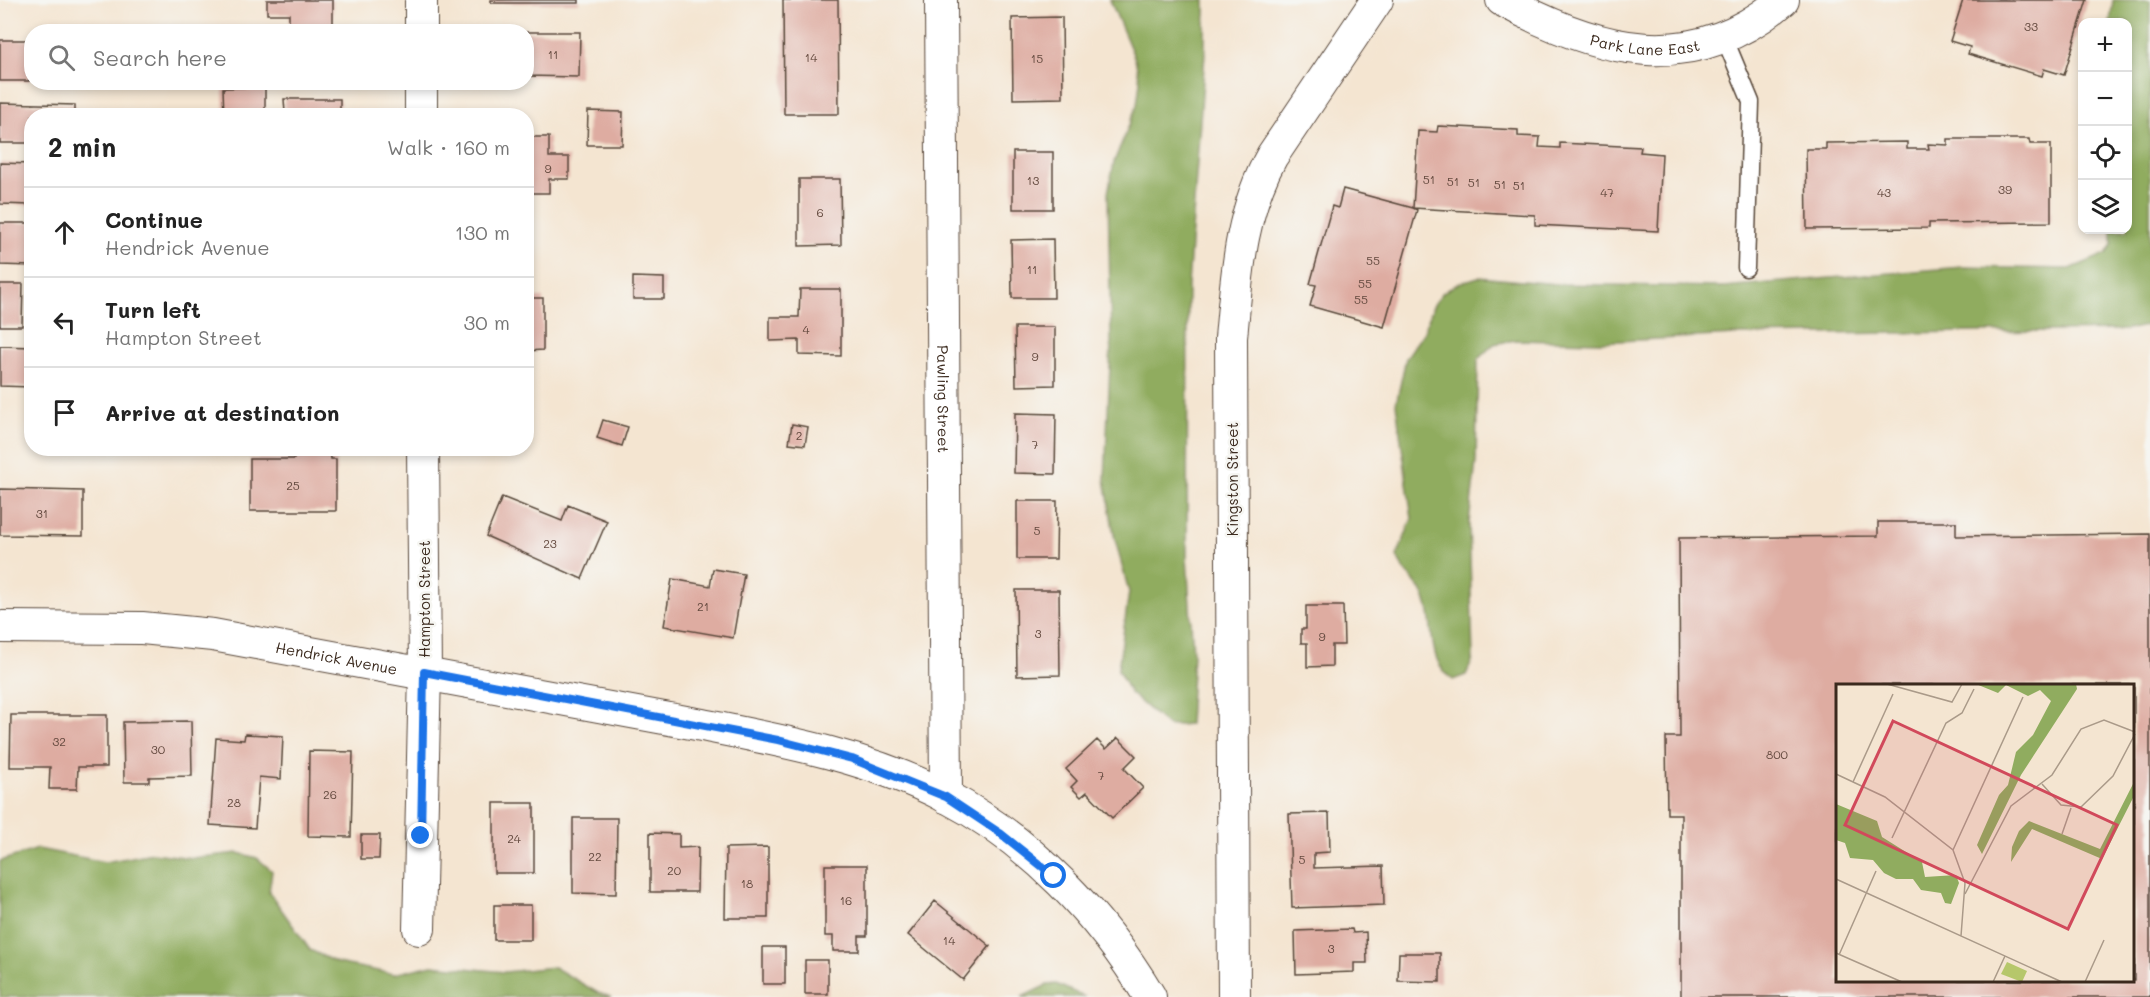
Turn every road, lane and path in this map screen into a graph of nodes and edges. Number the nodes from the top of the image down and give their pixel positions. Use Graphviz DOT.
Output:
graph roads {
  1 [pos="421,0"];
  2 [pos="941,0"];
  3 [pos="1377,0"];
  4 [pos="1502,0"];
  5 [pos="1783,0"];
  6 [pos="421,24"];
  7 [pos="1724,37"];
  8 [pos="421,90"];
  9 [pos="422,108"];
  10 [pos="1746,268"];
  11 [pos="423,456"];
  12 [pos="0,627"];
  13 [pos="424,672"];
  14 [pos="946,797"];
  15 [pos="419,929"];
  16 [pos="1150,997"];
  17 [pos="1234,997"];
  1 -- 6 [label="street"];
  2 -- 14 [label="street, Pawling Street"];
  3 -- 17 [label="street, Kingston Street"];
  4 -- 7 [label="street, Park Lane East"];
  5 -- 7 [label="street, Park Lane East"];
  7 -- 10 [label="lane"];
  8 -- 9 [label="street"];
  11 -- 13 [label="street, Hampton Street"];
  12 -- 13 [label="street, Hendrick Avenue"];
  13 -- 14 [label="street, Hendrick Avenue"];
  13 -- 15 [label="street, Hampton Street"];
  14 -- 16 [label="street, Hendrick Avenue"];
}
